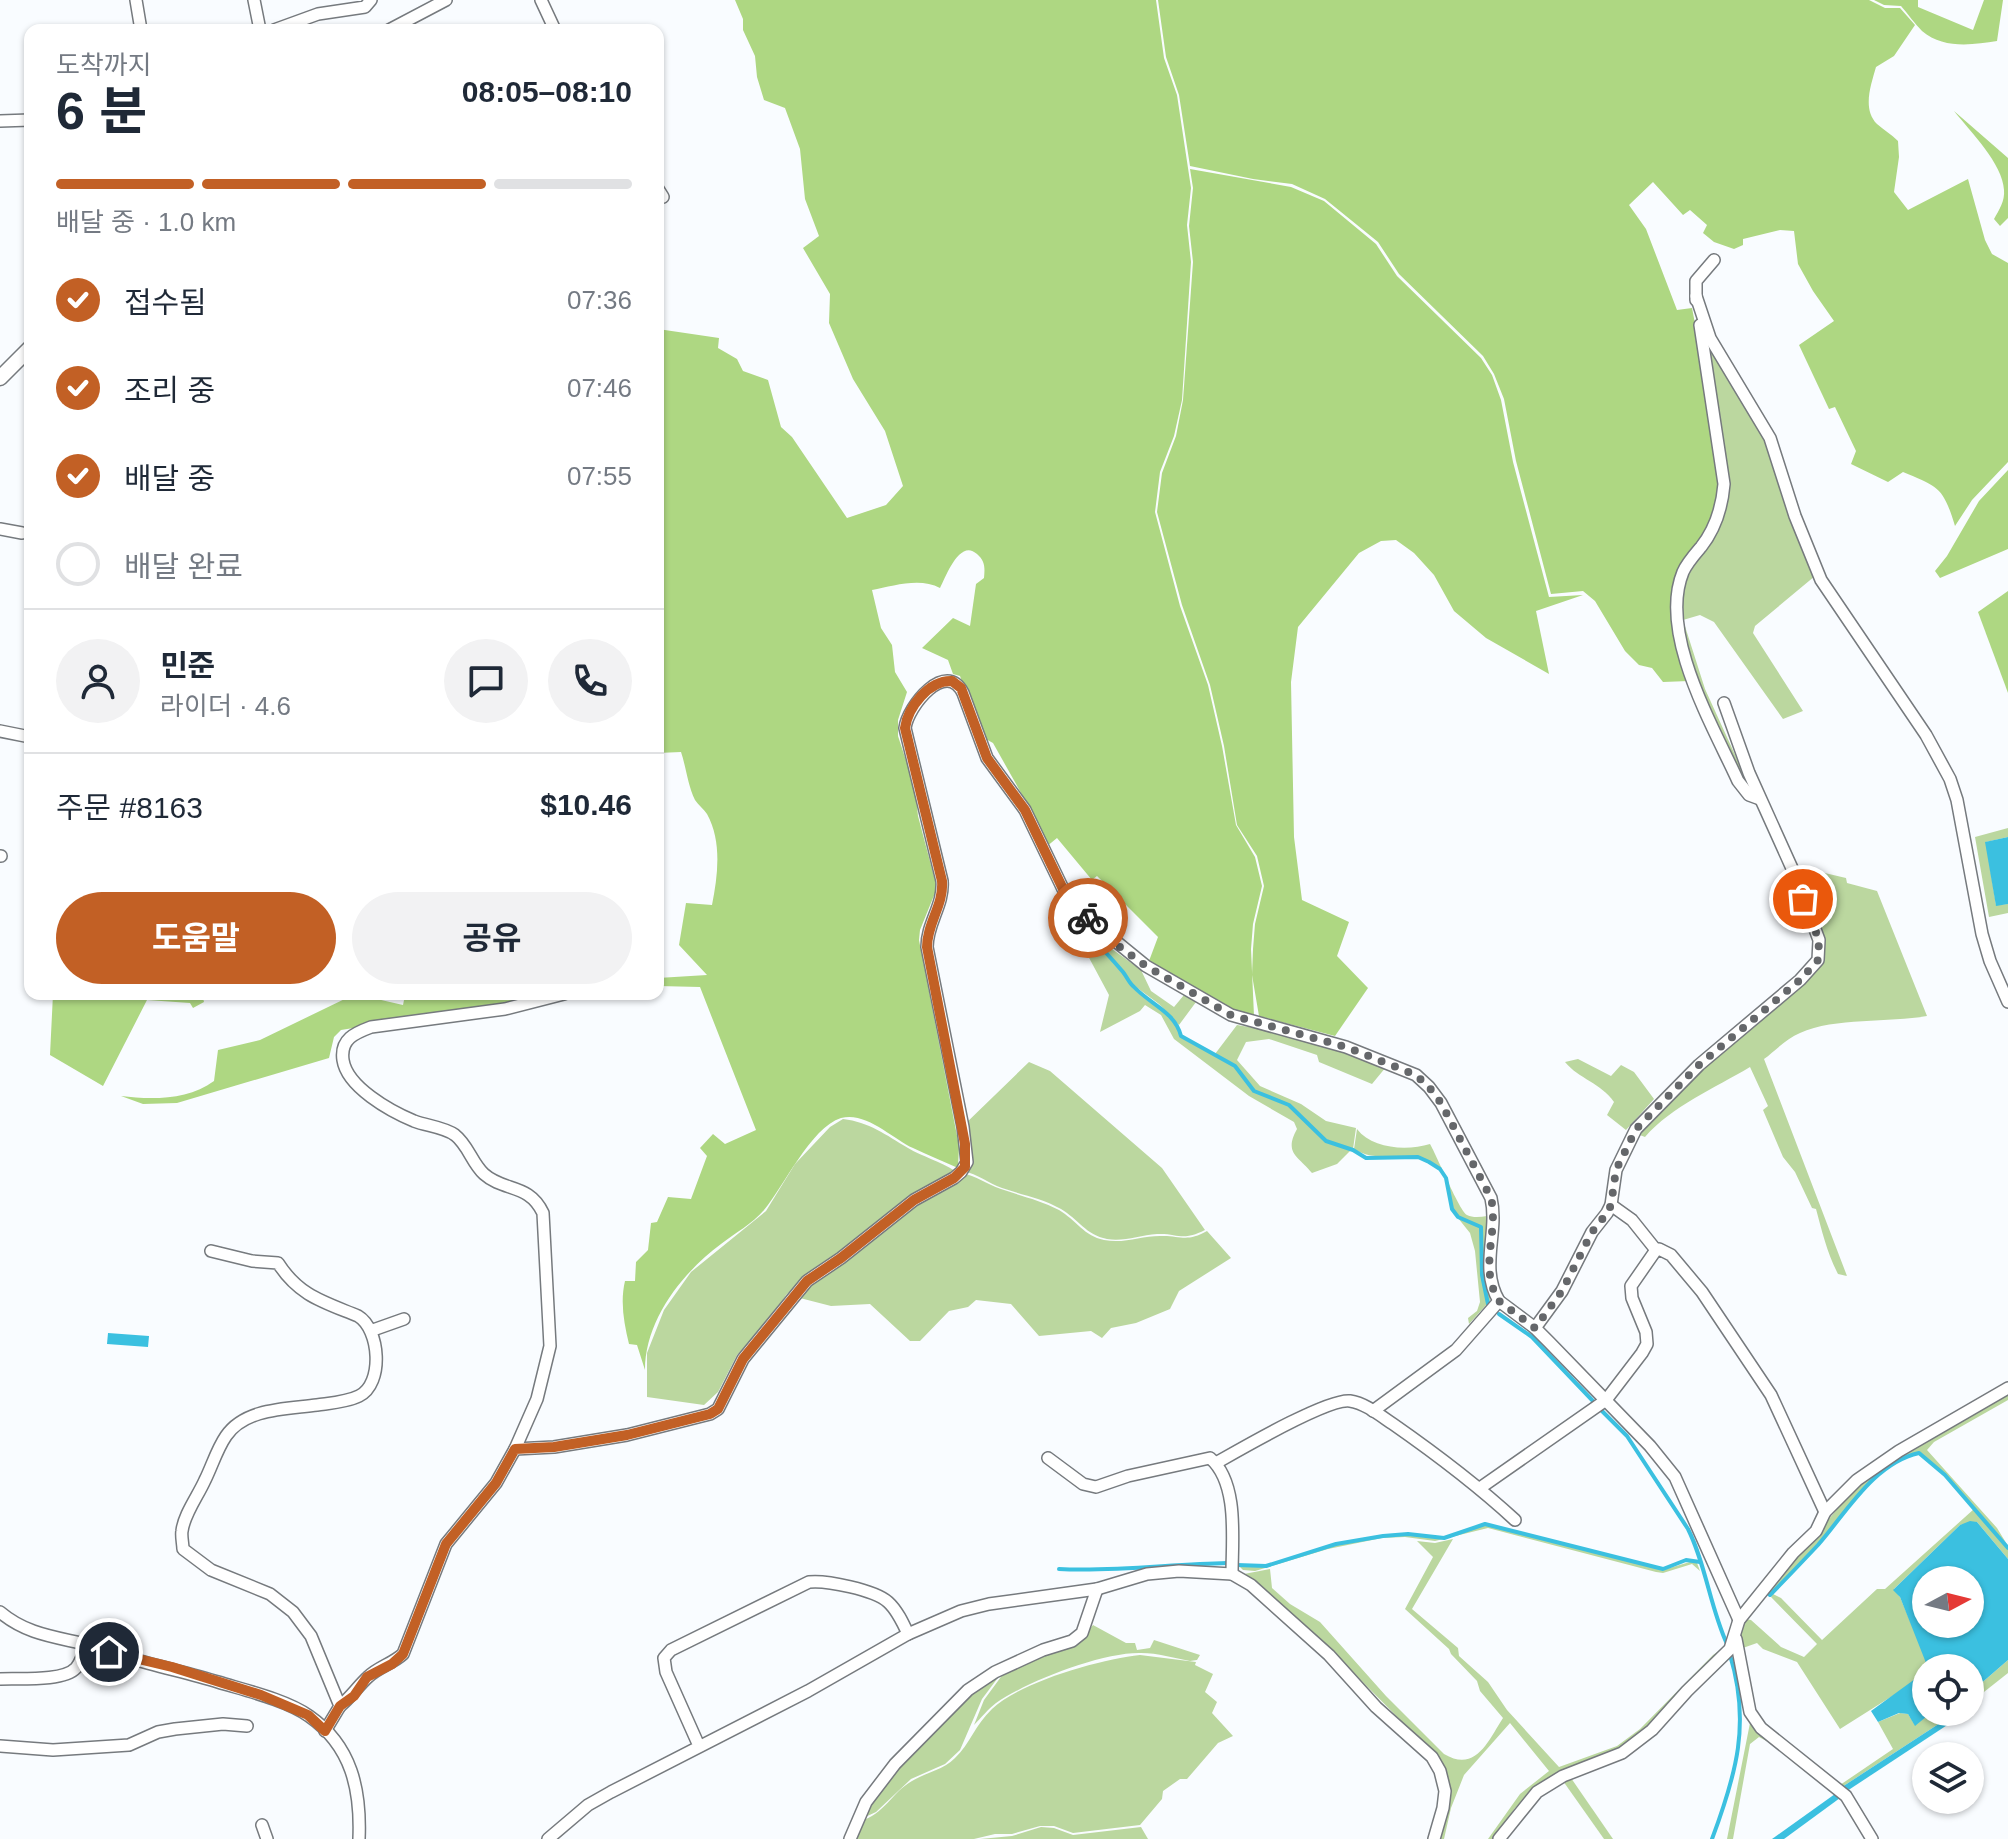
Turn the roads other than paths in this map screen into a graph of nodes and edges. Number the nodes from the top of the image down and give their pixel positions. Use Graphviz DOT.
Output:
graph roads {
  1 [pos="136,0"];
  2 [pos="254,0"];
  3 [pos="371,0"];
  4 [pos="446,0"];
  5 [pos="541,0"];
  6 [pos="140,24"];
  7 [pos="259,24"];
  8 [pos="290,24"];
  9 [pos="400,24"];
  10 [pos="552,24"];
  11 [pos="24,120"];
  12 [pos="0,121"];
  13 [pos="1714,260"];
  14 [pos="1696,296"];
  15 [pos="24,354"];
  16 [pos="0,378"];
  17 [pos="0,529"];
  18 [pos="22,533"];
  19 [pos="1724,703"];
  20 [pos="0,731"];
  21 [pos="24,736"];
  22 [pos="1760,799"];
  23 [pos="540,1000"];
  24 [pos="2008,1002"];
  25 [pos="1611,1205"];
  26 [pos="1656,1250"];
  27 [pos="211,1251"];
  28 [pos="1499,1301"];
  29 [pos="404,1319"];
  30 [pos="1535,1328"];
  31 [pos="373,1330"];
  32 [pos="2008,1388"];
  33 [pos="1606,1400"];
  34 [pos="1373,1411"];
  35 [pos="515,1449"];
  36 [pos="1048,1458"];
  37 [pos="1216,1463"];
  38 [pos="1480,1488"];
  39 [pos="1825,1512"];
  40 [pos="1515,1520"];
  41 [pos="1232,1574"];
  42 [pos="1097,1589"];
  43 [pos="0,1612"];
  44 [pos="1739,1620"];
  45 [pos="908,1634"];
  46 [pos="1735,1634"];
  47 [pos="86,1645"];
  48 [pos="0,1679"];
  49 [pos="340,1706"];
  50 [pos="247,1726"];
  51 [pos="325,1731"];
  52 [pos="0,1746"];
  53 [pos="699,1746"];
  54 [pos="262,1825"];
  55 [pos="267,1839"];
  56 [pos="359,1839"];
  57 [pos="548,1839"];
  58 [pos="850,1839"];
  59 [pos="1434,1839"];
  60 [pos="1499,1839"];
  61 [pos="1872,1839"];
  1 -- 6 [label="street"];
  2 -- 7 [label="street"];
  3 -- 8 [label="street"];
  4 -- 9 [label="street"];
  5 -- 10 [label="street"];
  11 -- 12 [label="street"];
  13 -- 14 [label="street"];
  14 -- 22 [label="street"];
  14 -- 24 [label="street"];
  15 -- 16 [label="street"];
  17 -- 18 [label="street"];
  19 -- 22 [label="street"];
  20 -- 21 [label="street"];
  22 -- 25 [label="street"];
  23 -- 35 [label="street"];
  25 -- 26 [label="street"];
  25 -- 30 [label="street"];
  26 -- 33 [label="street"];
  26 -- 39 [label="street"];
  27 -- 31 [label="street"];
  28 -- 30 [label="street"];
  28 -- 34 [label="street"];
  28 -- 35 [label="street"];
  29 -- 31 [label="street"];
  30 -- 33 [label="street"];
  31 -- 49 [label="street"];
  32 -- 39 [label="street"];
  33 -- 38 [label="street"];
  33 -- 44 [label="street"];
  34 -- 37 [label="street"];
  34 -- 38 [label="street"];
  35 -- 49 [label="street"];
  36 -- 37 [label="street"];
  37 -- 41 [label="street"];
  38 -- 40 [label="street"];
  39 -- 44 [label="street"];
  41 -- 42 [label="street"];
  41 -- 59 [label="street"];
  42 -- 45 [label="street"];
  42 -- 58 [label="street"];
  43 -- 47 [label="street"];
  44 -- 46 [label="street"];
  45 -- 53 [label="street"];
  45 -- 53 [label="street"];
  46 -- 60 [label="street"];
  46 -- 61 [label="street"];
  47 -- 48 [label="street"];
  47 -- 51 [label="street"];
  49 -- 51 [label="street"];
  50 -- 52 [label="street"];
  51 -- 56 [label="street"];
  53 -- 57 [label="street"];
  54 -- 55 [label="street"];
}
